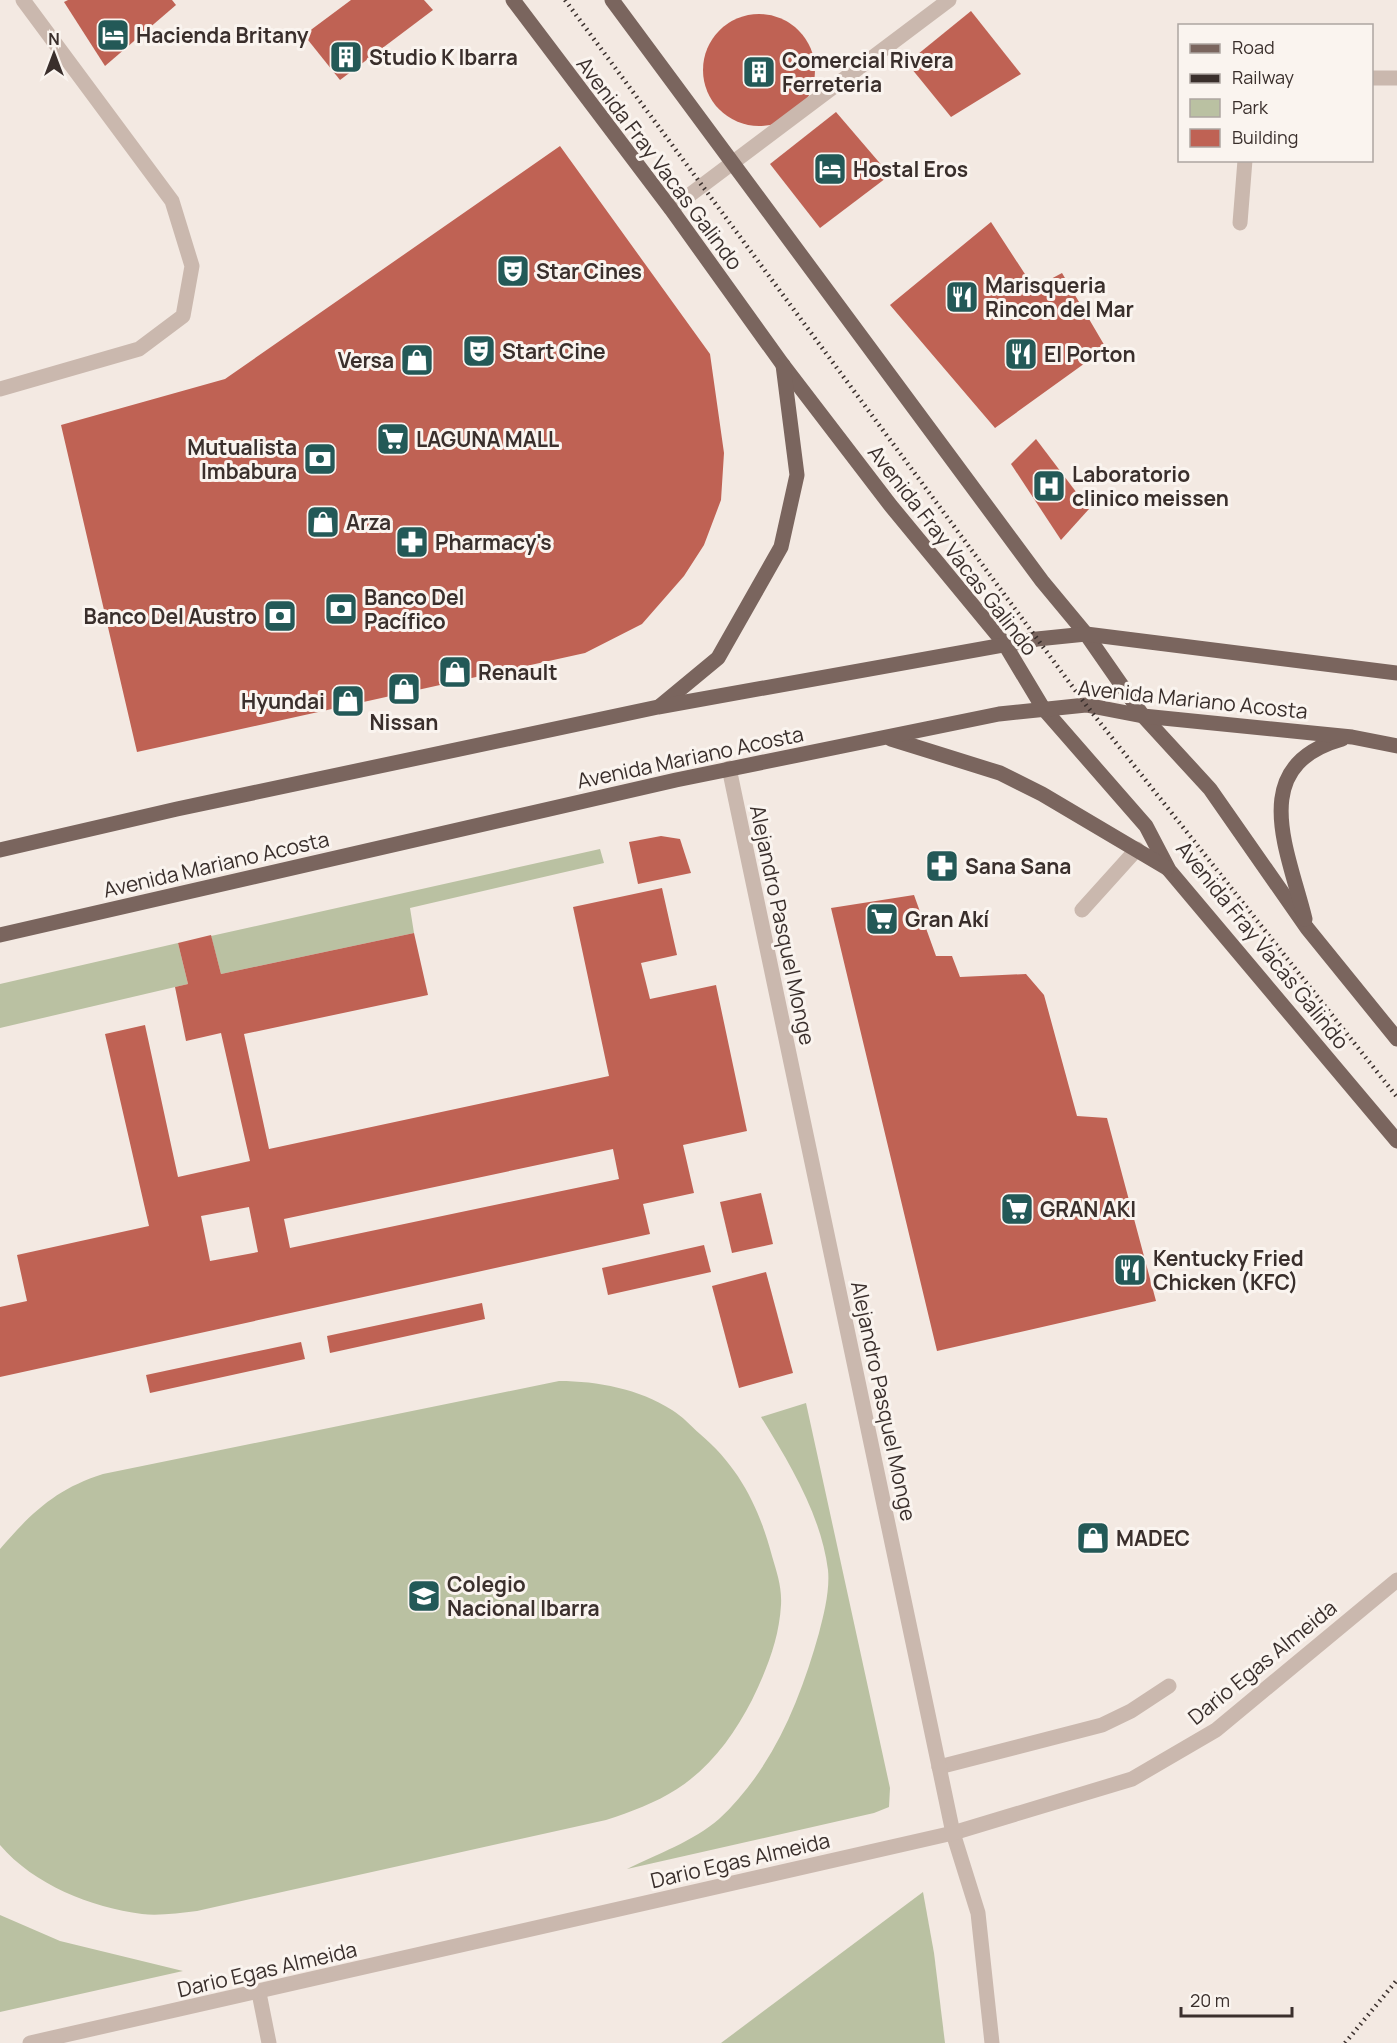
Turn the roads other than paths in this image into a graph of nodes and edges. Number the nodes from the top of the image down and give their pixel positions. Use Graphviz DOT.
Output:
graph roads {
  1 [pos="23,0"];
  2 [pos="513,0"];
  3 [pos="612,0"];
  4 [pos="949,0"];
  5 [pos="1373,78"];
  6 [pos="1397,78"];
  7 [pos="1245,162"];
  8 [pos="732,164"];
  9 [pos="671,208"];
  10 [pos="1240,223"];
  11 [pos="783,365"];
  12 [pos="0,388"];
  13 [pos="1086,634"];
  14 [pos="1004,644"];
  15 [pos="1397,673"];
  16 [pos="658,707"];
  17 [pos="1043,708"];
  18 [pos="1143,716"];
  19 [pos="1352,736"];
  20 [pos="889,738"];
  21 [pos="1397,746"];
  22 [pos="729,768"];
  23 [pos="1137,849"];
  24 [pos="0,850"];
  25 [pos="1169,870"];
  26 [pos="1082,910"];
  27 [pos="1307,928"];
  28 [pos="0,935"];
  29 [pos="1397,1039"];
  30 [pos="1397,1141"];
  31 [pos="1397,1580"];
  32 [pos="1169,1686"];
  33 [pos="939,1767"];
  34 [pos="953,1833"];
  35 [pos="259,1993"];
  36 [pos="30,2043"];
  37 [pos="269,2043"];
  38 [pos="992,2043"];
  1 -- 12 [label="street"];
  2 -- 9 [label="main road, Avenida Fray Vacas Galindo"];
  3 -- 8 [label="main road"];
  4 -- 8 [label="street"];
  5 -- 6 [label="street"];
  7 -- 10 [label="street"];
  8 -- 9 [label="street"];
  8 -- 13 [label="main road"];
  9 -- 11 [label="main road, Avenida Fray Vacas Galindo"];
  11 -- 14 [label="main road, Avenida Fray Vacas Galindo"];
  11 -- 16 [label="main road"];
  13 -- 14 [label="main road"];
  13 -- 15 [label="main road"];
  13 -- 18 [label="main road"];
  14 -- 16 [label="main road"];
  14 -- 17 [label="main road, Avenida Fray Vacas Galindo"];
  16 -- 24 [label="main road"];
  17 -- 18 [label="main road, Avenida Mariano Acosta"];
  17 -- 20 [label="main road, Avenida Mariano Acosta"];
  17 -- 25 [label="main road, Avenida Fray Vacas Galindo"];
  18 -- 19 [label="main road, Avenida Mariano Acosta"];
  18 -- 27 [label="main road"];
  19 -- 21 [label="main road, Avenida Mariano Acosta"];
  19 -- 27 [label="main road"];
  20 -- 22 [label="main road, Avenida Mariano Acosta"];
  20 -- 23 [label="main road"];
  22 -- 28 [label="main road, Avenida Mariano Acosta"];
  22 -- 33 [label="street, Alejandro Pasquel Monge"];
  23 -- 25 [label="main road"];
  23 -- 26 [label="street"];
  25 -- 30 [label="main road, Avenida Fray Vacas Galindo"];
  27 -- 29 [label="main road"];
  31 -- 34 [label="street, Dario Egas Almeida"];
  32 -- 33 [label="street"];
  33 -- 34 [label="street, Alejandro Pasquel Monge"];
  34 -- 35 [label="street, Dario Egas Almeida"];
  34 -- 38 [label="street, Alejandro Pasquel Monge"];
  35 -- 36 [label="street, Dario Egas Almeida"];
  35 -- 37 [label="street"];
}
